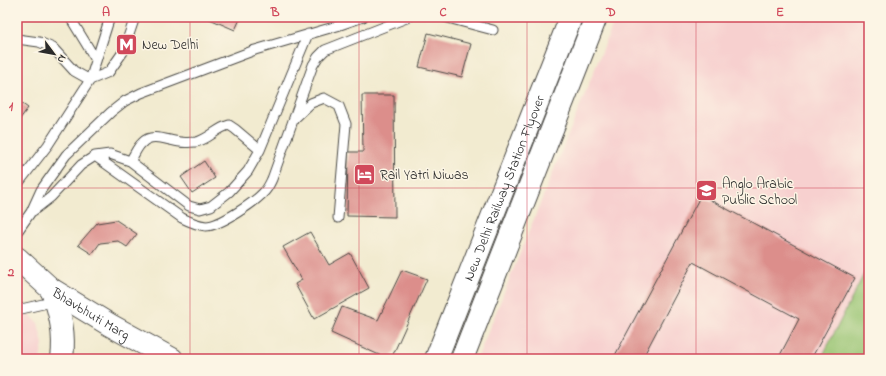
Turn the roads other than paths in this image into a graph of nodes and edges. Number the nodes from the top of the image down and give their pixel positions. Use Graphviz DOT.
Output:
graph roads {
  1 [pos="110,17"];
  2 [pos="135,17"];
  3 [pos="342,17"];
  4 [pos="362,17"];
  5 [pos="409,17"];
  6 [pos="444,17"];
  7 [pos="571,17"];
  8 [pos="596,17"];
  9 [pos="71,19"];
  10 [pos="337,26"];
  11 [pos="492,30"];
  12 [pos="308,34"];
  13 [pos="17,39"];
  14 [pos="96,60"];
  15 [pos="90,80"];
  16 [pos="293,120"];
  17 [pos="260,150"];
  18 [pos="96,156"];
  19 [pos="130,161"];
  20 [pos="17,185"];
  21 [pos="32,212"];
  22 [pos="338,218"];
  23 [pos="17,232"];
  24 [pos="17,258"];
  25 [pos="54,295"];
  26 [pos="17,310"];
  27 [pos="62,359"];
  28 [pos="172,359"];
  29 [pos="436,359"];
  30 [pos="462,359"];
  1 -- 14 [label="lane"];
  2 -- 15 [label="lane"];
  3 -- 10 [label="lane"];
  4 -- 10 [label="lane"];
  5 -- 16 [label="lane"];
  6 -- 11 [label="lane"];
  7 -- 29 [label="main road, New Delhi Railway Station Flyover"];
  8 -- 30 [label="main road, New Delhi Railway Station Flyover"];
  9 -- 14 [label="lane"];
  10 -- 12 [label="lane"];
  12 -- 17 [label="lane"];
  12 -- 21 [label="lane"];
  13 -- 15 [label="lane"];
  14 -- 15 [label="lane"];
  15 -- 20 [label="lane"];
  16 -- 18 [label="lane"];
  16 -- 22 [label="lane"];
  17 -- 19 [label="lane"];
  17 -- 19 [label="lane"];
  18 -- 19 [label="lane"];
  18 -- 21 [label="lane"];
  21 -- 23 [label="lane"];
  24 -- 25 [label="main road, Bhavbhuti Marg"];
  25 -- 26 [label="lane"];
  25 -- 27 [label="main road"];
  25 -- 28 [label="main road, Bhavbhuti Marg"];
}
